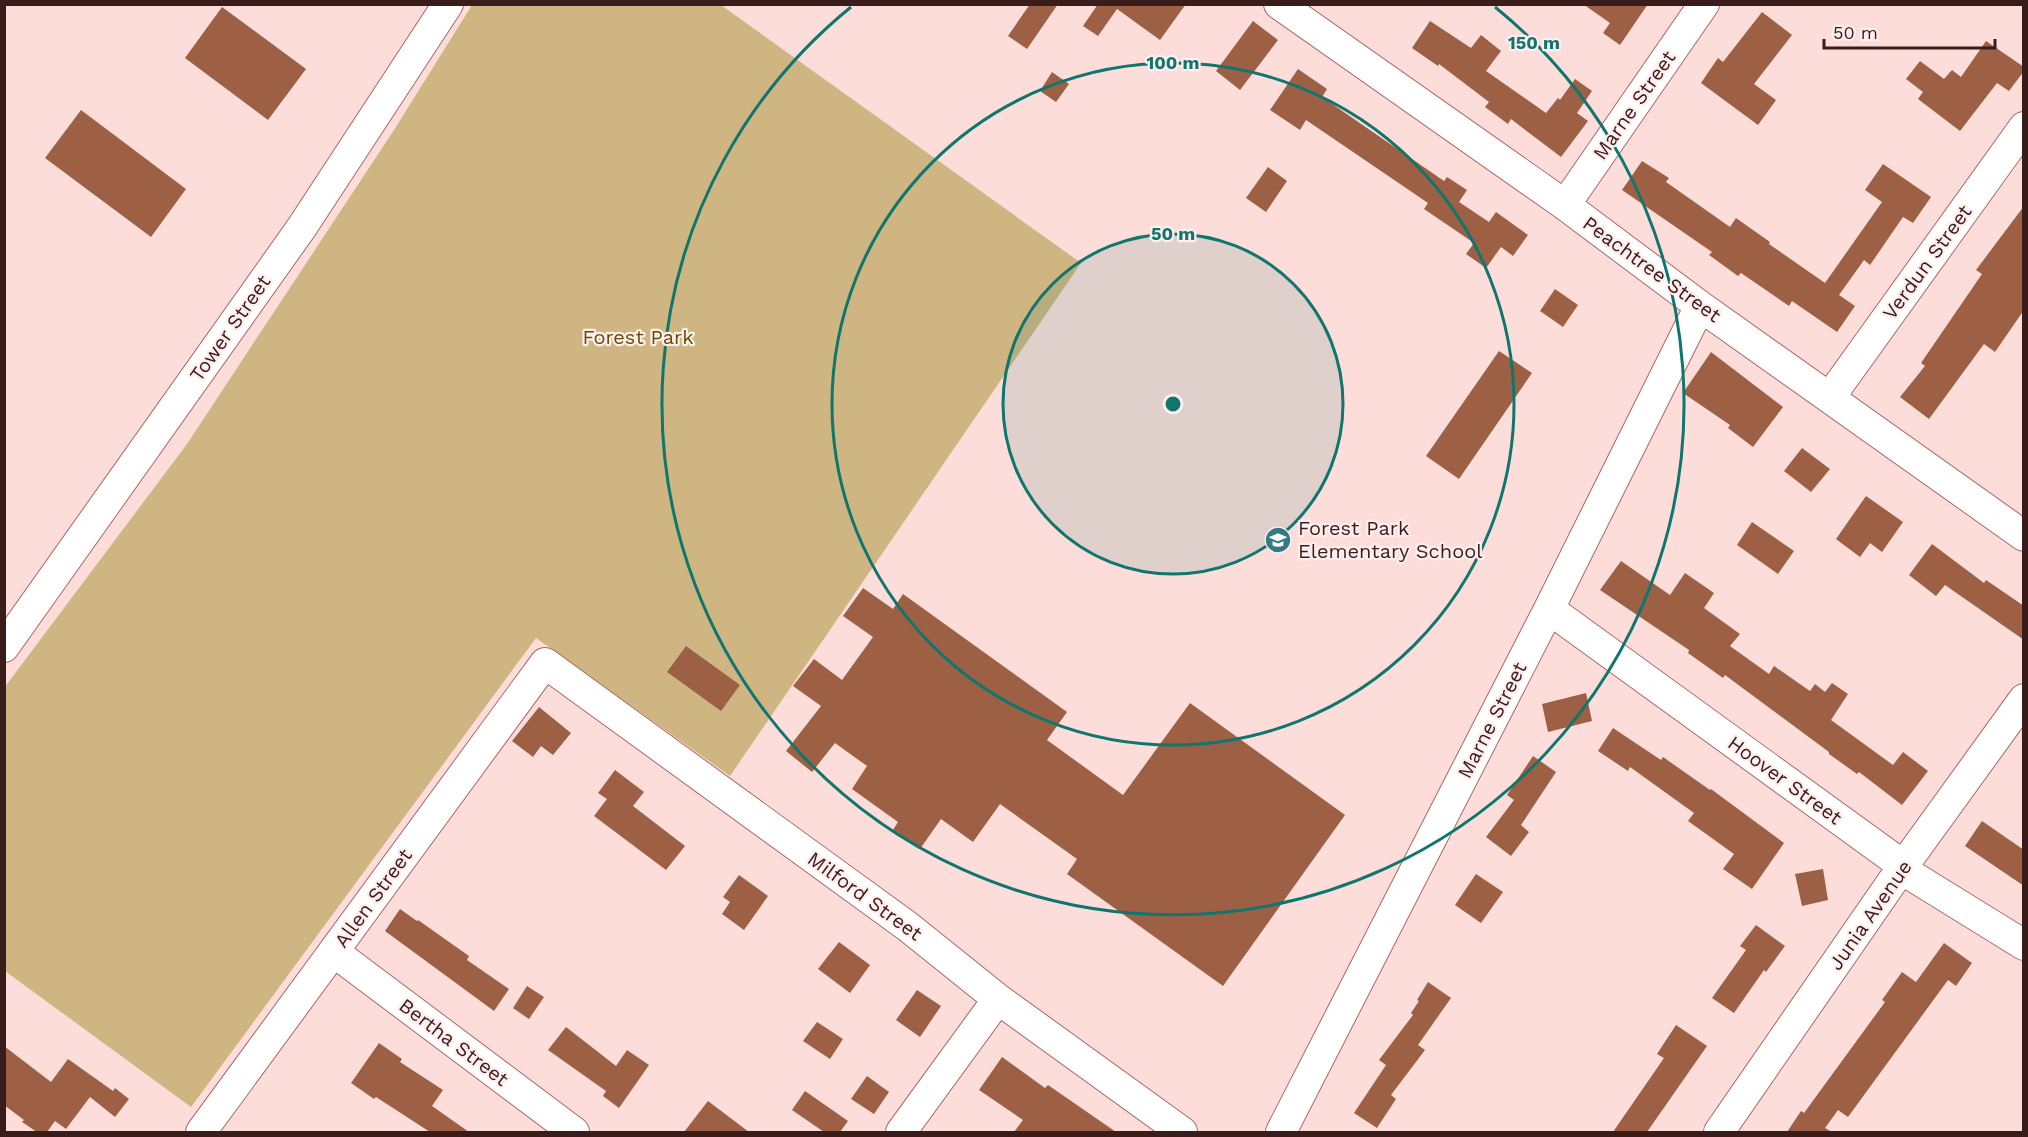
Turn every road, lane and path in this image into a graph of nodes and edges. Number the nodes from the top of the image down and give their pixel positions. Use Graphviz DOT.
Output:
graph roads {
  1 [pos="448,4"];
  2 [pos="1279,4"];
  3 [pos="1704,4"];
  4 [pos="2024,127"];
  5 [pos="1565,205"];
  6 [pos="1700,306"];
  7 [pos="1830,397"];
  8 [pos="2024,536"];
  9 [pos="1549,609"];
  10 [pos="4,647"];
  11 [pos="545,663"];
  12 [pos="2024,699"];
  13 [pos="1901,869"];
  14 [pos="2024,945"];
  15 [pos="334,952"];
  16 [pos="998,999"];
  17 [pos="201,1132"];
  18 [pos="574,1132"];
  19 [pos="901,1132"];
  20 [pos="1182,1132"];
  21 [pos="1281,1132"];
  22 [pos="1719,1132"];
  1 -- 10 [label="street, Tower Street"];
  2 -- 5 [label="street, Peachtree Street"];
  3 -- 5 [label="street, Marne Street"];
  4 -- 7 [label="street, Verdun Street"];
  5 -- 6 [label="street, Peachtree Street"];
  6 -- 7 [label="street, Peachtree Street"];
  6 -- 9 [label="street, Marne Street"];
  7 -- 8 [label="street, Peachtree Street"];
  9 -- 13 [label="street, Hoover Street"];
  9 -- 21 [label="street, Marne Street"];
  11 -- 15 [label="street, Allen Street"];
  11 -- 16 [label="street, Milford Street"];
  12 -- 13 [label="street, Junia Avenue"];
  13 -- 14 [label="street, Hoover Street"];
  13 -- 22 [label="street, Junia Avenue"];
  15 -- 17 [label="street, Allen Street"];
  15 -- 18 [label="street, Bertha Street"];
  16 -- 19 [label="street"];
  16 -- 20 [label="street, Milford Street"];
}
